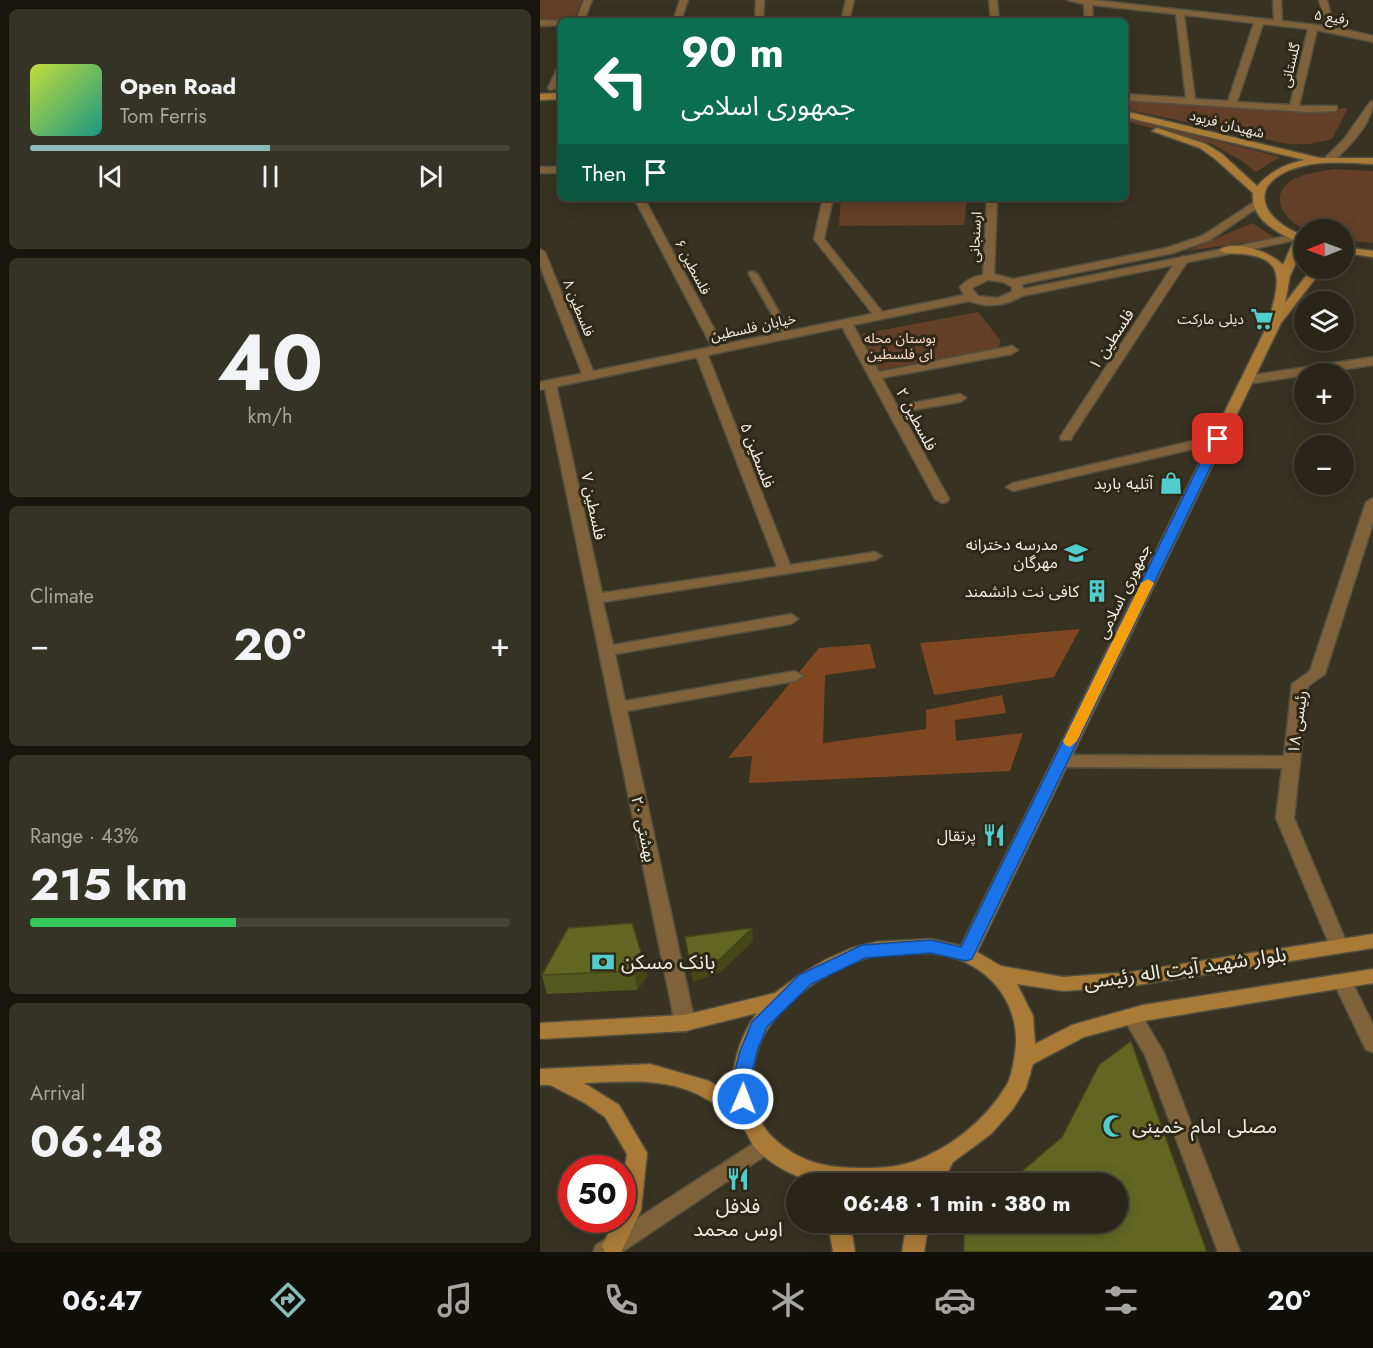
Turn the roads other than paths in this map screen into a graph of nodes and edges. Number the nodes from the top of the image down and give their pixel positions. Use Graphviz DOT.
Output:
graph roads {
  1 [pos="588,0"];
  2 [pos="684,0"];
  3 [pos="760,0"];
  4 [pos="850,0"];
  5 [pos="993,0"];
  6 [pos="1071,0"];
  7 [pos="1277,0"];
  8 [pos="1323,0"];
  9 [pos="1088,1"];
  10 [pos="1180,13"];
  11 [pos="581,18"];
  12 [pos="678,18"];
  13 [pos="759,18"];
  14 [pos="846,18"];
  15 [pos="995,18"];
  16 [pos="1089,18"];
  17 [pos="558,22"];
  18 [pos="1259,22"];
  19 [pos="540,23"];
  20 [pos="1278,24"];
  21 [pos="1313,28"];
  22 [pos="1330,29"];
  23 [pos="1373,39"];
  24 [pos="557,88"];
  25 [pos="540,89"];
  26 [pos="558,96"];
  27 [pos="540,97"];
  28 [pos="1128,97"];
  29 [pos="1191,101"];
  30 [pos="1373,101"];
  31 [pos="1232,104"];
  32 [pos="1294,108"];
  33 [pos="1334,108"];
  34 [pos="1128,115"];
  35 [pos="1128,125"];
  36 [pos="1325,160"];
  37 [pos="1373,161"];
  38 [pos="540,170"];
  39 [pos="558,170"];
  40 [pos="1258,192"];
  41 [pos="641,201"];
  42 [pos="827,201"];
  43 [pos="992,201"];
  44 [pos="1258,204"];
  45 [pos="1294,236"];
  46 [pos="1294,240"];
  47 [pos="1224,250"];
  48 [pos="540,252"];
  49 [pos="1294,253"];
  50 [pos="1354,254"];
  51 [pos="1373,254"];
  52 [pos="1183,259"];
  53 [pos="753,274"];
  54 [pos="1284,276"];
  55 [pos="988,277"];
  56 [pos="1309,279"];
  57 [pos="1015,287"];
  58 [pos="972,297"];
  59 [pos="880,316"];
  60 [pos="1275,322"];
  61 [pos="846,323"];
  62 [pos="788,335"];
  63 [pos="719,349"];
  64 [pos="1012,350"];
  65 [pos="701,353"];
  66 [pos="1373,361"];
  67 [pos="589,376"];
  68 [pos="875,376"];
  69 [pos="1247,380"];
  70 [pos="545,385"];
  71 [pos="960,398"];
  72 [pos="894,411"];
  73 [pos="1066,437"];
  74 [pos="1218,439"];
  75 [pos="1013,487"];
  76 [pos="942,499"];
  77 [pos="1373,502"];
  78 [pos="875,555"];
  79 [pos="785,570"];
  80 [pos="595,599"];
  81 [pos="791,619"];
  82 [pos="604,643"];
  83 [pos="795,676"];
  84 [pos="618,707"];
  85 [pos="1060,761"];
  86 [pos="1291,762"];
  87 [pos="1373,941"];
  88 [pos="1339,946"];
  89 [pos="966,955"];
  90 [pos="996,973"];
  91 [pos="1373,976"];
  92 [pos="1342,981"];
  93 [pos="782,999"];
  94 [pos="1132,1016"];
  95 [pos="685,1023"];
  96 [pos="540,1031"];
  97 [pos="1373,1044"];
  98 [pos="1025,1059"];
  99 [pos="546,1077"];
  100 [pos="746,1115"];
  101 [pos="765,1145"];
  102 [pos="946,1155"];
  103 [pos="800,1173"];
  104 [pos="901,1173"];
  105 [pos="937,1173"];
  106 [pos="841,1233"];
  107 [pos="916,1233"];
  108 [pos="608,1249"];
  109 [pos="844,1252"];
  110 [pos="913,1252"];
  111 [pos="1229,1252"];
  1 -- 11 [label="street"];
  2 -- 12 [label="street"];
  3 -- 13 [label="street"];
  4 -- 14 [label="street"];
  5 -- 15 [label="street"];
  6 -- 9 [label="street, رفیع ۵"];
  7 -- 20 [label="street"];
  8 -- 22 [label="street"];
  9 -- 10 [label="street, رفیع ۵"];
  9 -- 16 [label="street"];
  10 -- 18 [label="street, رفیع ۵"];
  10 -- 29 [label="street"];
  17 -- 19 [label="street"];
  18 -- 20 [label="street, رفیع ۵"];
  18 -- 31 [label="street"];
  20 -- 21 [label="street, رفیع ۵"];
  21 -- 22 [label="street, رفیع ۵"];
  21 -- 32 [label="street, گلستانی"];
  22 -- 23 [label="street, رفیع ۵"];
  24 -- 25 [label="main road"];
  26 -- 27 [label="main road"];
  28 -- 29 [label="street"];
  29 -- 31 [label="street"];
  30 -- 36 [label="street"];
  31 -- 32 [label="street"];
  32 -- 33 [label="street"];
  34 -- 36 [label="main road, شهيدان فربود"];
  35 -- 40 [label="main road, شهيدان فربود"];
  36 -- 37 [label="main road"];
  36 -- 40 [label="main road"];
  38 -- 39 [label="street"];
  40 -- 44 [label="main road"];
  41 -- 63 [label="street, فلسطین ۶"];
  42 -- 59 [label="street"];
  43 -- 55 [label="street, ارسنجانی"];
  44 -- 45 [label="main road"];
  44 -- 57 [label="street"];
  46 -- 47 [label="street"];
  47 -- 52 [label="street"];
  47 -- 54 [label="main road"];
  48 -- 67 [label="street, فلسطین ۸"];
  49 -- 54 [label="main road, جمهوری اسلامی"];
  50 -- 51 [label="main road"];
  52 -- 57 [label="street"];
  52 -- 73 [label="street, فلسطین ۱"];
  53 -- 62 [label="lane"];
  54 -- 60 [label="main road, جمهوری اسلامی"];
  55 -- 57 [label="street"];
  55 -- 58 [label="street"];
  56 -- 60 [label="main road"];
  57 -- 58 [label="street, خیابان فلسطین"];
  58 -- 59 [label="street, خیابان فلسطین"];
  59 -- 61 [label="street, خیابان فلسطین"];
  60 -- 69 [label="main road, جمهوری اسلامی"];
  61 -- 62 [label="street, خیابان فلسطین"];
  61 -- 68 [label="street, فلسطین ۲"];
  62 -- 63 [label="street, خیابان فلسطین"];
  63 -- 65 [label="street, خیابان فلسطین"];
  64 -- 68 [label="street"];
  65 -- 67 [label="street, خیابان فلسطین"];
  65 -- 79 [label="street, فلسطین ۵"];
  66 -- 69 [label="street"];
  67 -- 70 [label="street, خیابان فلسطین"];
  68 -- 72 [label="street, فلسطین ۲"];
  69 -- 74 [label="main road, جمهوری اسلامی"];
  70 -- 80 [label="street, فلسطین ۷"];
  71 -- 72 [label="street"];
  72 -- 76 [label="street, فلسطین ۲"];
  74 -- 75 [label="street"];
  74 -- 85 [label="main road, جمهوری اسلامی"];
  77 -- 86 [label="street, رئیسی ۱۸"];
  78 -- 79 [label="street"];
  79 -- 80 [label="street"];
  80 -- 82 [label="street, فلسطین ۷"];
  81 -- 82 [label="street"];
  82 -- 84 [label="street, بهشتی ۲۰"];
  83 -- 84 [label="street"];
  84 -- 95 [label="street, بهشتی ۲۰"];
  85 -- 86 [label="street"];
  85 -- 89 [label="main road, جمهوری اسلامی"];
  86 -- 88 [label="street, رئیسی ۱۸"];
  87 -- 88 [label="main road, بلوار شهید آیت اله رئیسی"];
  88 -- 90 [label="main road, بلوار شهید آیت اله رئیسی"];
  89 -- 90 [label="main road"];
  89 -- 93 [label="main road"];
  90 -- 98 [label="main road"];
  91 -- 92 [label="main road, بلوار شهید آیت اله رئیسی"];
  92 -- 94 [label="main road, بلوار شهید آیت اله رئیسی"];
  92 -- 97 [label="street"];
  93 -- 95 [label="main road"];
  93 -- 100 [label="main road"];
  94 -- 98 [label="main road, بلوار شهید آیت اله رئیسی"];
  94 -- 111 [label="street"];
  95 -- 96 [label="main road"];
  98 -- 102 [label="main road"];
  99 -- 100 [label="main road"];
  99 -- 108 [label="main road"];
  100 -- 101 [label="main road"];
  101 -- 103 [label="main road"];
  101 -- 108 [label="street"];
  102 -- 104 [label="main road"];
  102 -- 105 [label="main road"];
  106 -- 109 [label="main road"];
  107 -- 110 [label="main road"];
}
